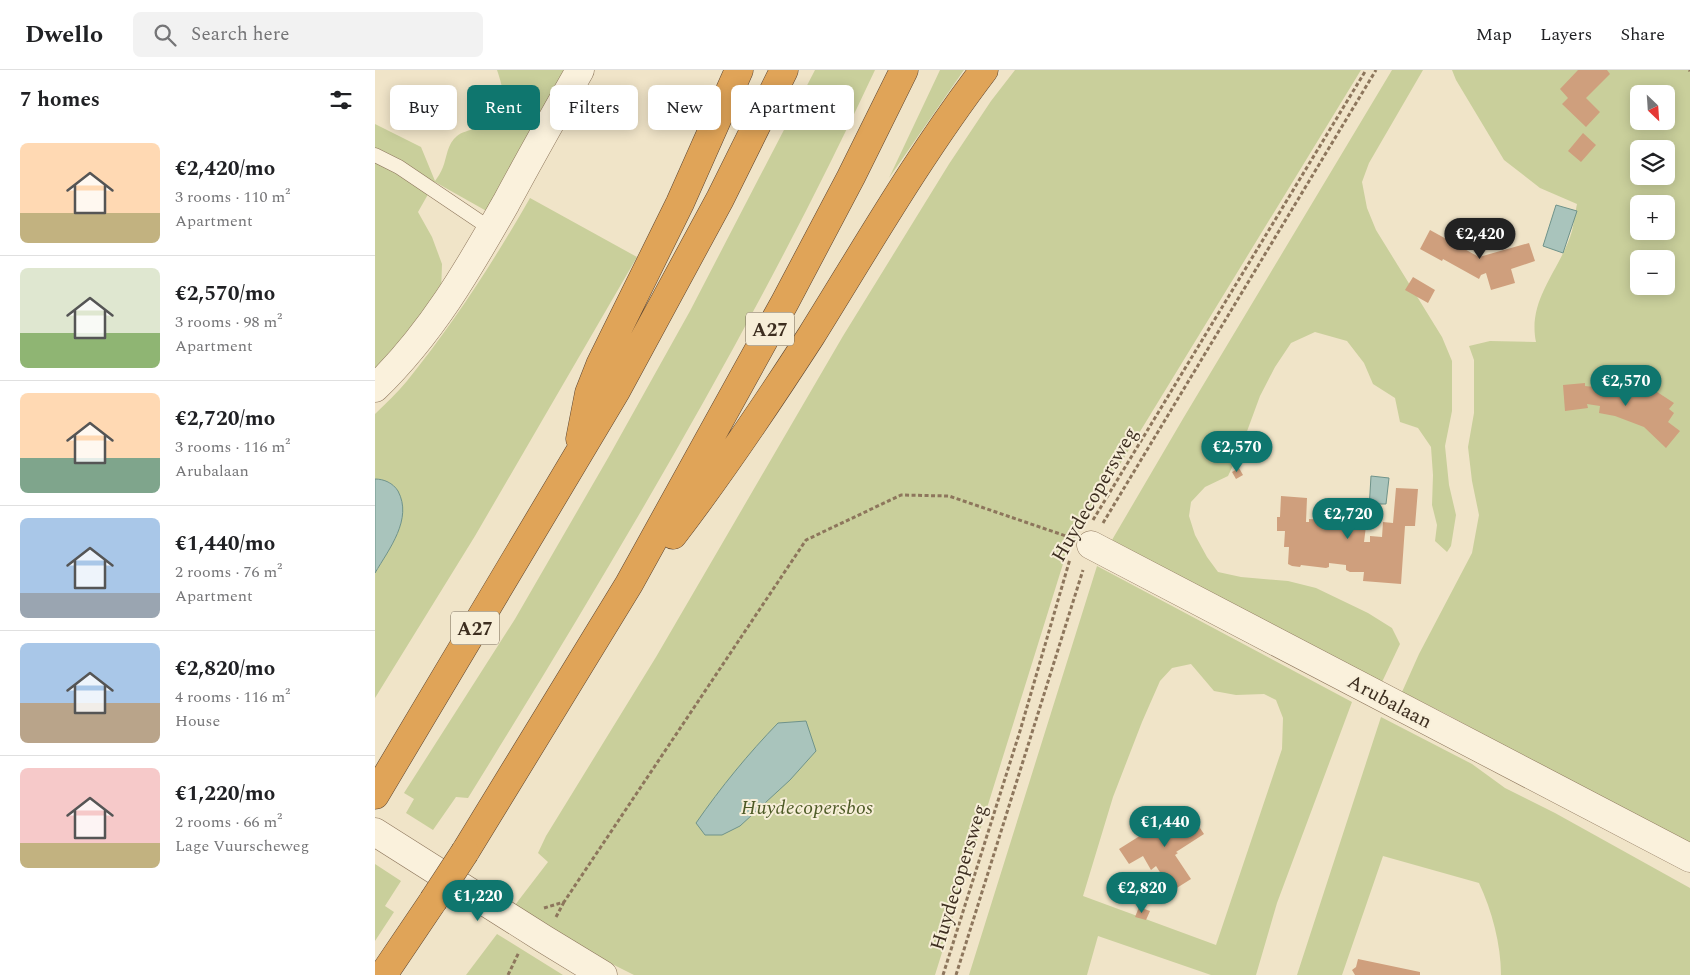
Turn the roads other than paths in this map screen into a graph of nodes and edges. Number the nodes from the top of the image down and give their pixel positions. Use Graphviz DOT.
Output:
graph roads {
  1 [pos="580,70"];
  2 [pos="739,70"];
  3 [pos="785,70"];
  4 [pos="905,70"];
  5 [pos="984,70"];
  6 [pos="375,155"];
  7 [pos="491,230"];
  8 [pos="375,388"];
  9 [pos="575,462"];
  10 [pos="1085,543"];
  11 [pos="629,584"];
  12 [pos="375,795"];
  13 [pos="375,832"];
  14 [pos="1690,858"];
  15 [pos="383,975"];
  16 [pos="603,975"];
  1 -- 7 [label="street"];
  2 -- 9 [label="highway, A27"];
  3 -- 9 [label="highway, A27"];
  4 -- 11 [label="highway, A27"];
  5 -- 11 [label="highway, A27"];
  6 -- 7 [label="lane"];
  7 -- 8 [label="street"];
  9 -- 12 [label="highway, A27"];
  10 -- 14 [label="street, Arubalaan"];
  11 -- 15 [label="highway, A27, bridge"];
  13 -- 16 [label="street"];
}
